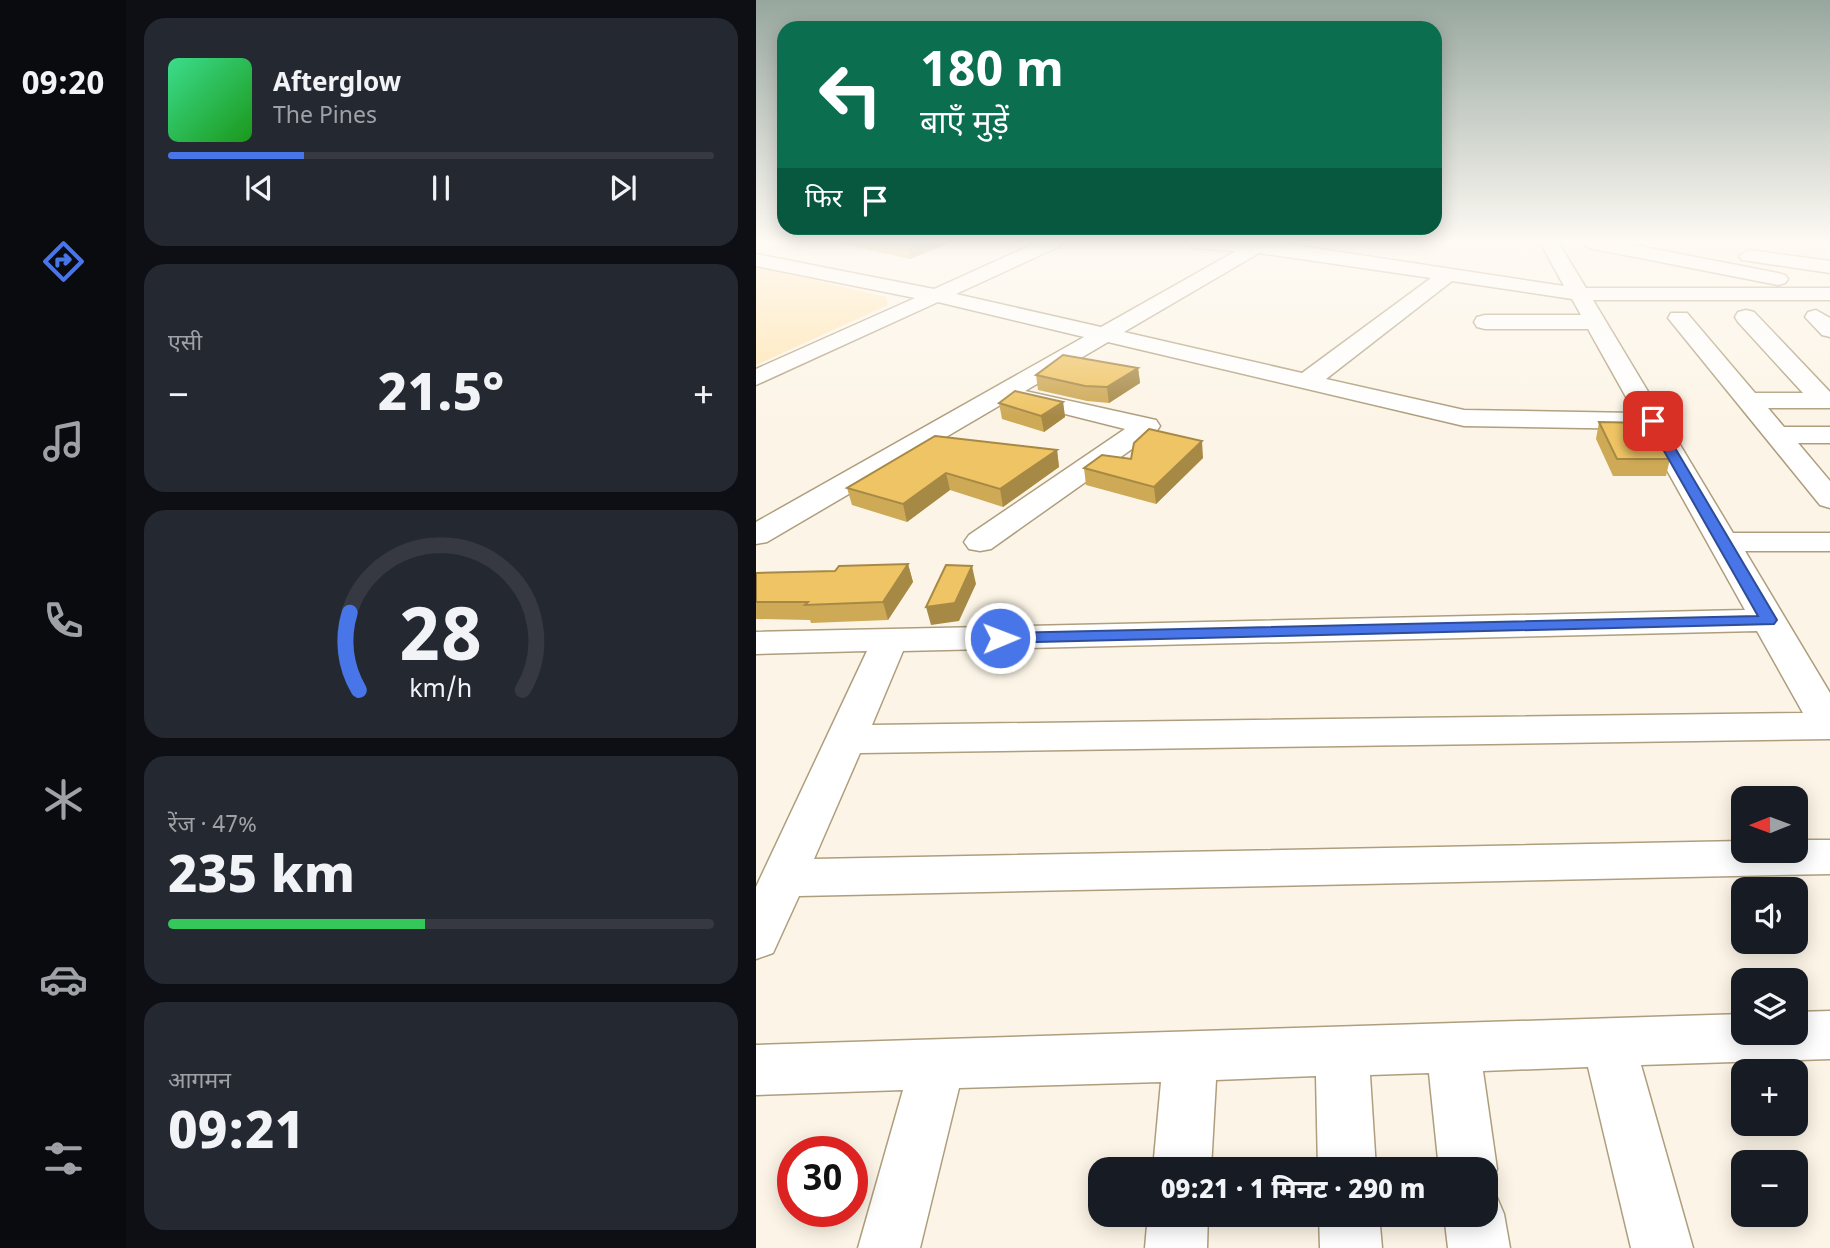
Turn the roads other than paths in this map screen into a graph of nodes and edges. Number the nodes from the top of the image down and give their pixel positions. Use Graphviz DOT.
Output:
graph roads {
  1 [pos="929,300"];
  2 [pos="956,300"];
  3 [pos="1166,300"];
  4 [pos="1413,300"];
  5 [pos="1547,300"];
  6 [pos="1588,300"];
  7 [pos="1738,300"];
  8 [pos="1596,313"];
  9 [pos="1746,317"];
  10 [pos="1774,317"];
  11 [pos="1485,322"];
  12 [pos="1107,335"];
  13 [pos="756,378"];
  14 [pos="1306,382"];
  15 [pos="1005,393"];
  16 [pos="1827,400"];
  17 [pos="1748,401"];
  18 [pos="1653,421"];
  19 [pos="1777,435"];
  20 [pos="1830,435"];
  21 [pos="1830,499"];
  22 [pos="756,535"];
  23 [pos="980,542"];
  24 [pos="1723,542"];
  25 [pos="1830,542"];
  26 [pos="1769,620"];
  27 [pos="890,640"];
  28 [pos="756,643"];
  29 [pos="1830,726"];
  30 [pos="845,740"];
  31 [pos="1830,857"];
  32 [pos="783,878"];
  33 [pos="756,939"];
  34 [pos="1830,1035"];
  35 [pos="1608,1042"];
  36 [pos="1452,1047"];
  37 [pos="1342,1051"];
  38 [pos="1190,1056"];
  39 [pos="938,1065"];
  40 [pos="756,1070"];
  41 [pos="1183,1157"];
  42 [pos="1346,1157"];
  43 [pos="1466,1157"];
  44 [pos="1177,1227"];
  45 [pos="1350,1227"];
  46 [pos="1476,1227"];
  47 [pos="888,1248"];
  48 [pos="1176,1248"];
  49 [pos="1351,1248"];
  50 [pos="1479,1248"];
  51 [pos="1661,1248"];
  1 -- 13 [label="street"];
  2 -- 12 [label="street"];
  3 -- 12 [label="street"];
  4 -- 14 [label="street"];
  5 -- 8 [label="street"];
  6 -- 8 [label="street"];
  7 -- 8 [label="street"];
  8 -- 11 [label="street"];
  8 -- 18 [label="street"];
  9 -- 10 [label="street"];
  9 -- 16 [label="street"];
  9 -- 17 [label="street"];
  12 -- 14 [label="street"];
  12 -- 15 [label="street"];
  14 -- 18 [label="street"];
  15 -- 22 [label="street"];
  15 -- 23 [label="street"];
  16 -- 17 [label="street"];
  17 -- 19 [label="street"];
  18 -- 24 [label="street"];
  19 -- 20 [label="street"];
  19 -- 21 [label="street"];
  24 -- 25 [label="street"];
  24 -- 26 [label="street"];
  26 -- 27 [label="street"];
  26 -- 29 [label="street"];
  27 -- 28 [label="street"];
  27 -- 30 [label="street"];
  29 -- 30 [label="street"];
  30 -- 32 [label="street"];
  31 -- 32 [label="street"];
  32 -- 33 [label="street"];
  34 -- 35 [label="street"];
  35 -- 36 [label="street"];
  35 -- 51 [label="street"];
  36 -- 37 [label="street"];
  36 -- 43 [label="street"];
  37 -- 38 [label="street"];
  37 -- 42 [label="street"];
  38 -- 39 [label="street"];
  38 -- 41 [label="street"];
  39 -- 40 [label="street"];
  39 -- 47 [label="street"];
  44 -- 48 [label="street"];
  45 -- 49 [label="street"];
  46 -- 50 [label="street"];
}
